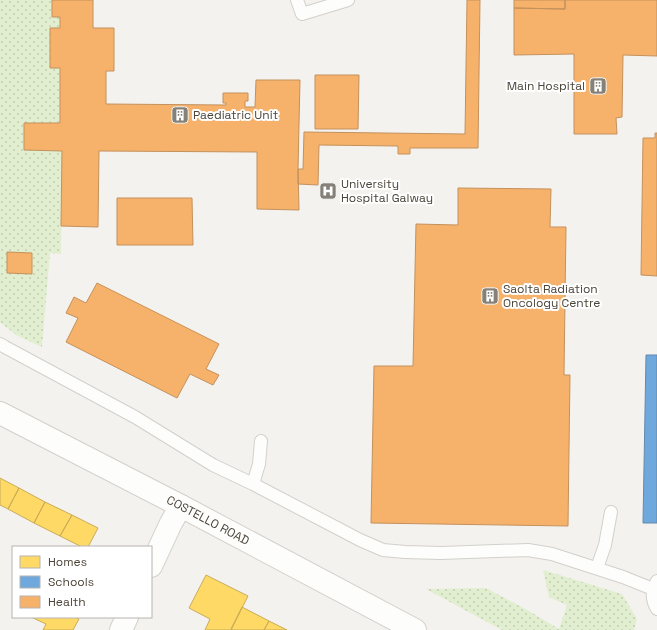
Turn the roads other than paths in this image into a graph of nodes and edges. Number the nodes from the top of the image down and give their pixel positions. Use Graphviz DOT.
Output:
graph roads {
  1 [pos="297,0"];
  2 [pos="348,0"];
  3 [pos="0,344"];
  4 [pos="0,413"];
  5 [pos="261,441"];
  6 [pos="252,484"];
  7 [pos="181,506"];
  8 [pos="611,512"];
  9 [pos="152,564"];
  10 [pos="597,568"];
  11 [pos="655,585"];
  12 [pos="657,609"];
  13 [pos="127,618"];
  14 [pos="405,628"];
  15 [pos="121,630"];
  1 -- 2 [label="lane"];
  3 -- 6 [label="lane"];
  4 -- 7 [label="street, COSTELLO ROAD"];
  5 -- 6 [label="lane"];
  6 -- 10 [label="lane"];
  7 -- 9 [label="street"];
  7 -- 14 [label="street, COSTELLO ROAD"];
  8 -- 10 [label="lane"];
  10 -- 11 [label="lane"];
  11 -- 12 [label="lane"];
  13 -- 15 [label="street"];
}
